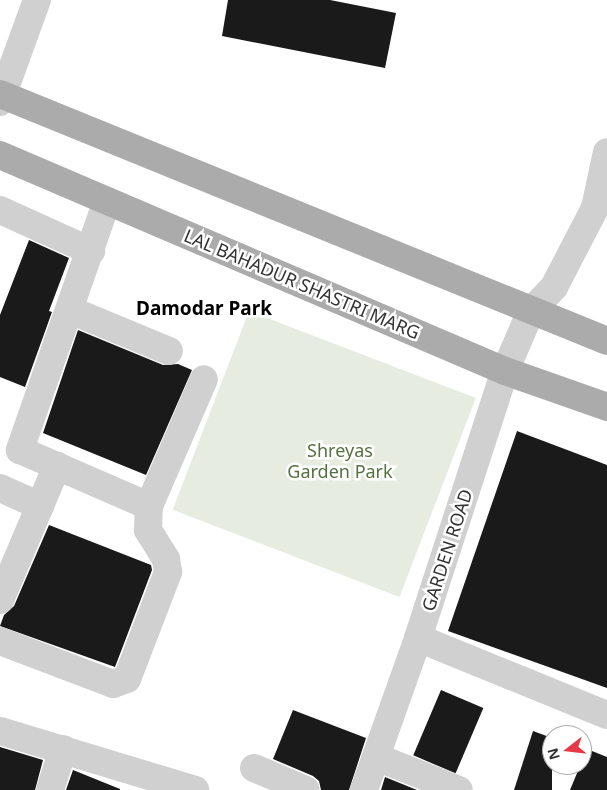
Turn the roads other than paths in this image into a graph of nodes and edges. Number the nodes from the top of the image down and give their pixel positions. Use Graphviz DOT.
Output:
graph roads {
  1 [pos="37,0"];
  2 [pos="1,97"];
  3 [pos="607,152"];
  4 [pos="0,155"];
  5 [pos="107,202"];
  6 [pos="0,210"];
  7 [pos="91,250"];
  8 [pos="70,310"];
  9 [pos="531,311"];
  10 [pos="607,341"];
  11 [pos="168,351"];
  12 [pos="505,370"];
  13 [pos="204,379"];
  14 [pos="607,407"];
  15 [pos="10,447"];
  16 [pos="57,466"];
  17 [pos="0,488"];
  18 [pos="40,506"];
  19 [pos="149,506"];
  20 [pos="0,600"];
  21 [pos="418,638"];
  22 [pos="0,641"];
  23 [pos="607,714"];
  24 [pos="0,732"];
  25 [pos="63,749"];
  26 [pos="383,760"];
  27 [pos="254,768"];
  28 [pos="145,783"];
  29 [pos="50,790"];
  30 [pos="194,790"];
  31 [pos="306,790"];
  32 [pos="364,790"];
  33 [pos="381,790"];
  34 [pos="459,790"];
  1 -- 2 [label="street"];
  2 -- 9 [label="main road"];
  3 -- 9 [label="street"];
  4 -- 5 [label="main road, LAL BAHADUR SHASTRI MARG"];
  5 -- 7 [label="street"];
  5 -- 12 [label="main road, LAL BAHADUR SHASTRI MARG"];
  6 -- 7 [label="street"];
  7 -- 8 [label="street"];
  8 -- 11 [label="street"];
  8 -- 15 [label="street"];
  9 -- 10 [label="main road"];
  9 -- 12 [label="street, GARDEN ROAD"];
  12 -- 14 [label="main road, LAL BAHADUR SHASTRI MARG"];
  12 -- 21 [label="street, GARDEN ROAD"];
  13 -- 19 [label="street"];
  15 -- 16 [label="street"];
  16 -- 18 [label="street"];
  16 -- 19 [label="street"];
  17 -- 18 [label="street"];
  18 -- 20 [label="street"];
  19 -- 22 [label="street"];
  21 -- 23 [label="street"];
  21 -- 26 [label="street, GARDEN ROAD"];
  24 -- 25 [label="street"];
  25 -- 28 [label="street"];
  25 -- 29 [label="street"];
  26 -- 32 [label="street, GARDEN ROAD"];
  26 -- 33 [label="street"];
  26 -- 34 [label="street"];
  27 -- 31 [label="street"];
  28 -- 30 [label="street"];
}
